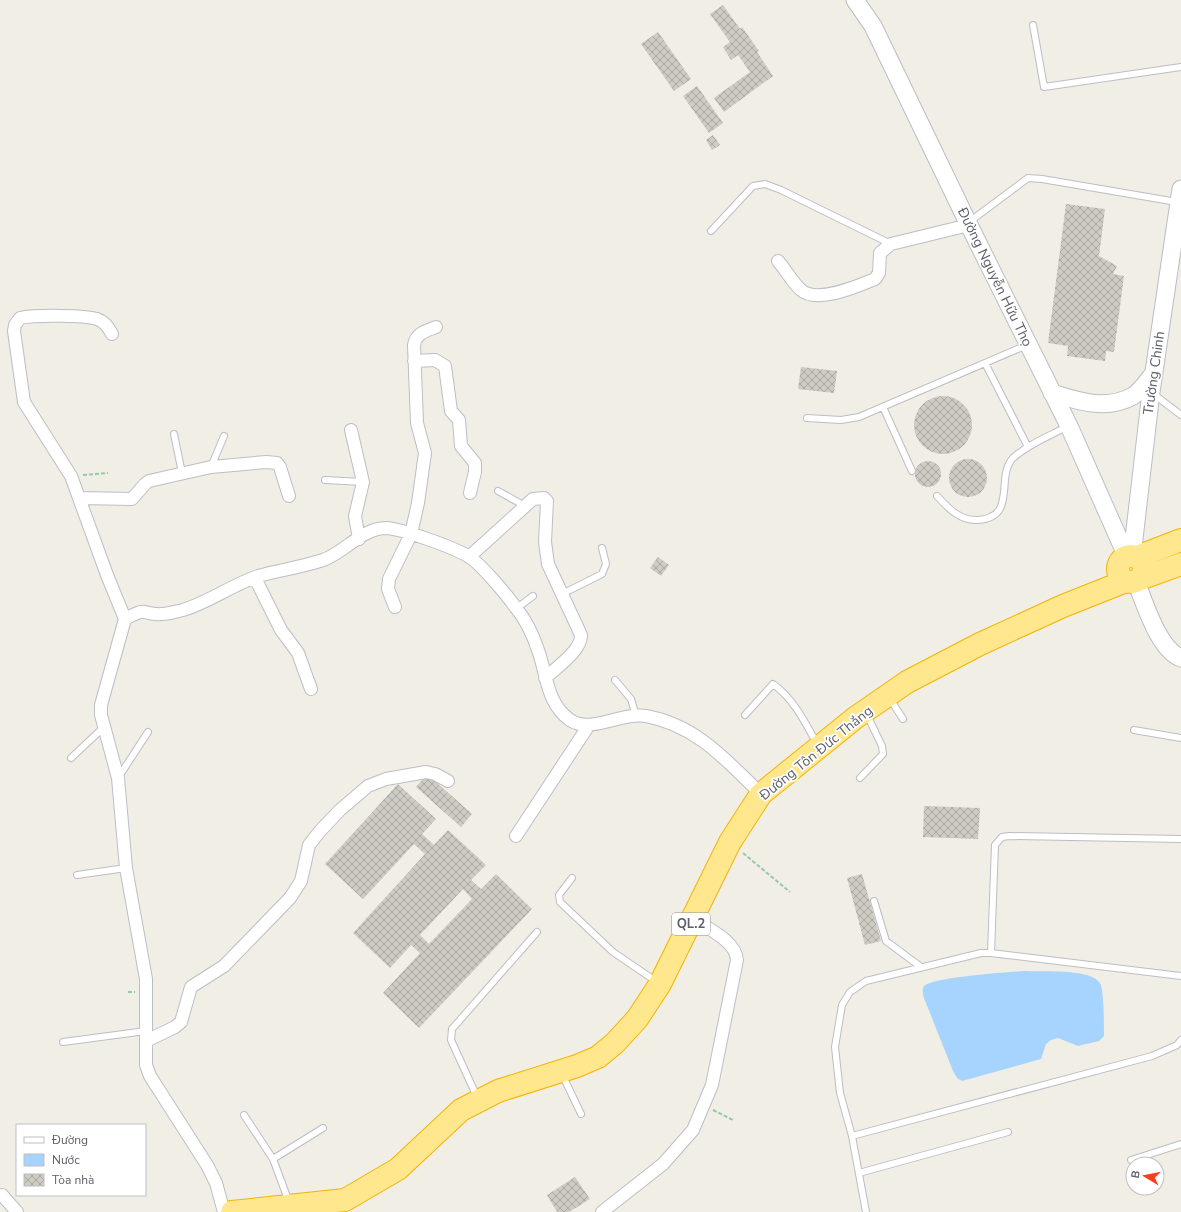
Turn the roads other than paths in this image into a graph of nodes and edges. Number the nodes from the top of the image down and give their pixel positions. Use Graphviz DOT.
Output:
graph roads {
  1 [pos="855,0"];
  2 [pos="1033,25"];
  3 [pos="1181,67"];
  4 [pos="1180,196"];
  5 [pos="968,224"];
  6 [pos="711,231"];
  7 [pos="891,244"];
  8 [pos="778,261"];
  9 [pos="436,327"];
  10 [pos="112,334"];
  11 [pos="1028,345"];
  12 [pos="414,360"];
  13 [pos="985,363"];
  14 [pos="1154,373"];
  15 [pos="1151,392"];
  16 [pos="1052,393"];
  17 [pos="883,407"];
  18 [pos="1181,415"];
  19 [pos="806,418"];
  20 [pos="1069,426"];
  21 [pos="351,430"];
  22 [pos="174,434"];
  23 [pos="224,436"];
  24 [pos="1028,447"];
  25 [pos="211,467"];
  26 [pos="912,471"];
  27 [pos="182,474"];
  28 [pos="325,480"];
  29 [pos="363,482"];
  30 [pos="498,491"];
  31 [pos="470,492"];
  32 [pos="288,496"];
  33 [pos="937,496"];
  34 [pos="80,498"];
  35 [pos="525,506"];
  36 [pos="411,534"];
  37 [pos="359,539"];
  38 [pos="1181,540"];
  39 [pos="602,548"];
  40 [pos="469,556"];
  41 [pos="1132,557"];
  42 [pos="1181,564"];
  43 [pos="255,578"];
  44 [pos="1134,581"];
  45 [pos="562,594"];
  46 [pos="533,596"];
  47 [pos="395,607"];
  48 [pos="517,608"];
  49 [pos="125,618"];
  50 [pos="1181,658"];
  51 [pos="545,678"];
  52 [pos="615,680"];
  53 [pos="311,689"];
  54 [pos="888,696"];
  55 [pos="865,711"];
  56 [pos="745,715"];
  57 [pos="636,716"];
  58 [pos="903,719"];
  59 [pos="589,725"];
  60 [pos="103,728"];
  61 [pos="1134,730"];
  62 [pos="148,732"];
  63 [pos="1181,738"];
  64 [pos="818,747"];
  65 [pos="71,758"];
  66 [pos="118,778"];
  67 [pos="860,778"];
  68 [pos="448,781"];
  69 [pos="761,794"];
  70 [pos="516,836"];
  71 [pos="1181,839"];
  72 [pos="126,868"];
  73 [pos="77,875"];
  74 [pos="572,878"];
  75 [pos="874,901"];
  76 [pos="694,919"];
  77 [pos="537,932"];
  78 [pos="991,953"];
  79 [pos="921,967"];
  80 [pos="1181,976"];
  81 [pos="660,984"];
  82 [pos="146,1036"];
  83 [pos="1181,1040"];
  84 [pos="63,1042"];
  85 [pos="560,1071"];
  86 [pos="478,1100"];
  87 [pos="581,1114"];
  88 [pos="244,1115"];
  89 [pos="323,1128"];
  90 [pos="1008,1132"];
  91 [pos="852,1136"];
  92 [pos="1181,1144"];
  93 [pos="1144,1156"];
  94 [pos="272,1160"];
  95 [pos="859,1173"];
  96 [pos="2,1195"];
  97 [pos="290,1206"];
  98 [pos="347,1206"];
  99 [pos="17,1212"];
  100 [pos="224,1212"];
  101 [pos="232,1212"];
  102 [pos="602,1212"];
  103 [pos="866,1212"];
  1 -- 5 [label="main road, Đường Nguyễn Hữu Thọ"];
  2 -- 3 [label="lane"];
  4 -- 5 [label="lane"];
  4 -- 14 [label="main road, Trường Chinh"];
  5 -- 7 [label="street"];
  5 -- 11 [label="main road, Đường Nguyễn Hữu Thọ"];
  6 -- 7 [label="lane"];
  7 -- 8 [label="street"];
  9 -- 12 [label="street"];
  10 -- 34 [label="street"];
  11 -- 13 [label="lane"];
  11 -- 16 [label="main road, Đường Nguyễn Hữu Thọ"];
  12 -- 31 [label="street"];
  12 -- 36 [label="street"];
  13 -- 17 [label="lane"];
  13 -- 24 [label="lane"];
  14 -- 15 [label="main road, Trường Chinh"];
  14 -- 16 [label="main road"];
  15 -- 18 [label="lane"];
  15 -- 41 [label="main road, Trường Chinh"];
  16 -- 20 [label="main road, Đường Nguyễn Hữu Thọ"];
  17 -- 19 [label="lane"];
  17 -- 26 [label="lane"];
  20 -- 24 [label="lane"];
  20 -- 41 [label="main road, Đường Nguyễn Hữu Thọ"];
  21 -- 29 [label="street"];
  22 -- 27 [label="lane"];
  23 -- 25 [label="lane"];
  24 -- 33 [label="lane"];
  25 -- 27 [label="street"];
  25 -- 32 [label="street"];
  27 -- 34 [label="street"];
  28 -- 29 [label="lane"];
  29 -- 37 [label="street"];
  30 -- 35 [label="lane"];
  34 -- 49 [label="street"];
  35 -- 40 [label="street"];
  35 -- 45 [label="street"];
  36 -- 37 [label="street"];
  36 -- 40 [label="street"];
  36 -- 47 [label="street"];
  37 -- 43 [label="street"];
  38 -- 41 [label="highway"];
  39 -- 45 [label="lane"];
  40 -- 48 [label="street"];
  41 -- 44 [label="highway"];
  42 -- 44 [label="highway, QL.2"];
  43 -- 49 [label="street"];
  43 -- 53 [label="street"];
  44 -- 50 [label="main road"];
  44 -- 54 [label="highway, Đường Tôn Đức Thắng / QL.2"];
  45 -- 51 [label="street"];
  46 -- 48 [label="lane"];
  48 -- 51 [label="street"];
  49 -- 60 [label="street"];
  51 -- 59 [label="street"];
  52 -- 57 [label="lane"];
  54 -- 55 [label="highway, Đường Tôn Đức Thắng / QL.2"];
  54 -- 58 [label="lane"];
  55 -- 64 [label="highway, Đường Tôn Đức Thắng / QL.2"];
  55 -- 67 [label="lane"];
  56 -- 64 [label="lane"];
  57 -- 59 [label="street"];
  57 -- 69 [label="street"];
  59 -- 70 [label="street"];
  60 -- 65 [label="lane"];
  60 -- 66 [label="street"];
  61 -- 63 [label="lane"];
  62 -- 66 [label="lane"];
  64 -- 69 [label="highway, Đường Tôn Đức Thắng / QL.2"];
  66 -- 72 [label="street"];
  68 -- 82 [label="street"];
  69 -- 76 [label="highway, Đường Tôn Đức Thắng / QL.2"];
  71 -- 78 [label="lane"];
  72 -- 73 [label="lane"];
  72 -- 82 [label="street"];
  74 -- 81 [label="lane"];
  75 -- 79 [label="lane"];
  76 -- 81 [label="highway, Đường Tôn Đức Thắng / QL.2"];
  76 -- 102 [label="street"];
  77 -- 86 [label="lane"];
  78 -- 79 [label="lane"];
  78 -- 80 [label="lane"];
  79 -- 91 [label="lane"];
  81 -- 85 [label="highway, Đường Tôn Đức Thắng / QL.2"];
  82 -- 84 [label="lane"];
  82 -- 100 [label="street"];
  83 -- 91 [label="lane"];
  85 -- 86 [label="highway, Đường Tôn Đức Thắng / QL.2"];
  85 -- 87 [label="lane"];
  86 -- 98 [label="highway, Đường Tôn Đức Thắng / QL.2"];
  88 -- 94 [label="lane"];
  89 -- 94 [label="lane"];
  90 -- 95 [label="lane"];
  91 -- 95 [label="lane"];
  92 -- 93 [label="lane"];
  94 -- 97 [label="lane"];
  95 -- 103 [label="lane"];
  96 -- 99 [label="street"];
  97 -- 98 [label="highway, Đường Tôn Đức Thắng / QL.2"];
  97 -- 101 [label="highway, Đường Tôn Đức Thắng / QL.2"];
}
